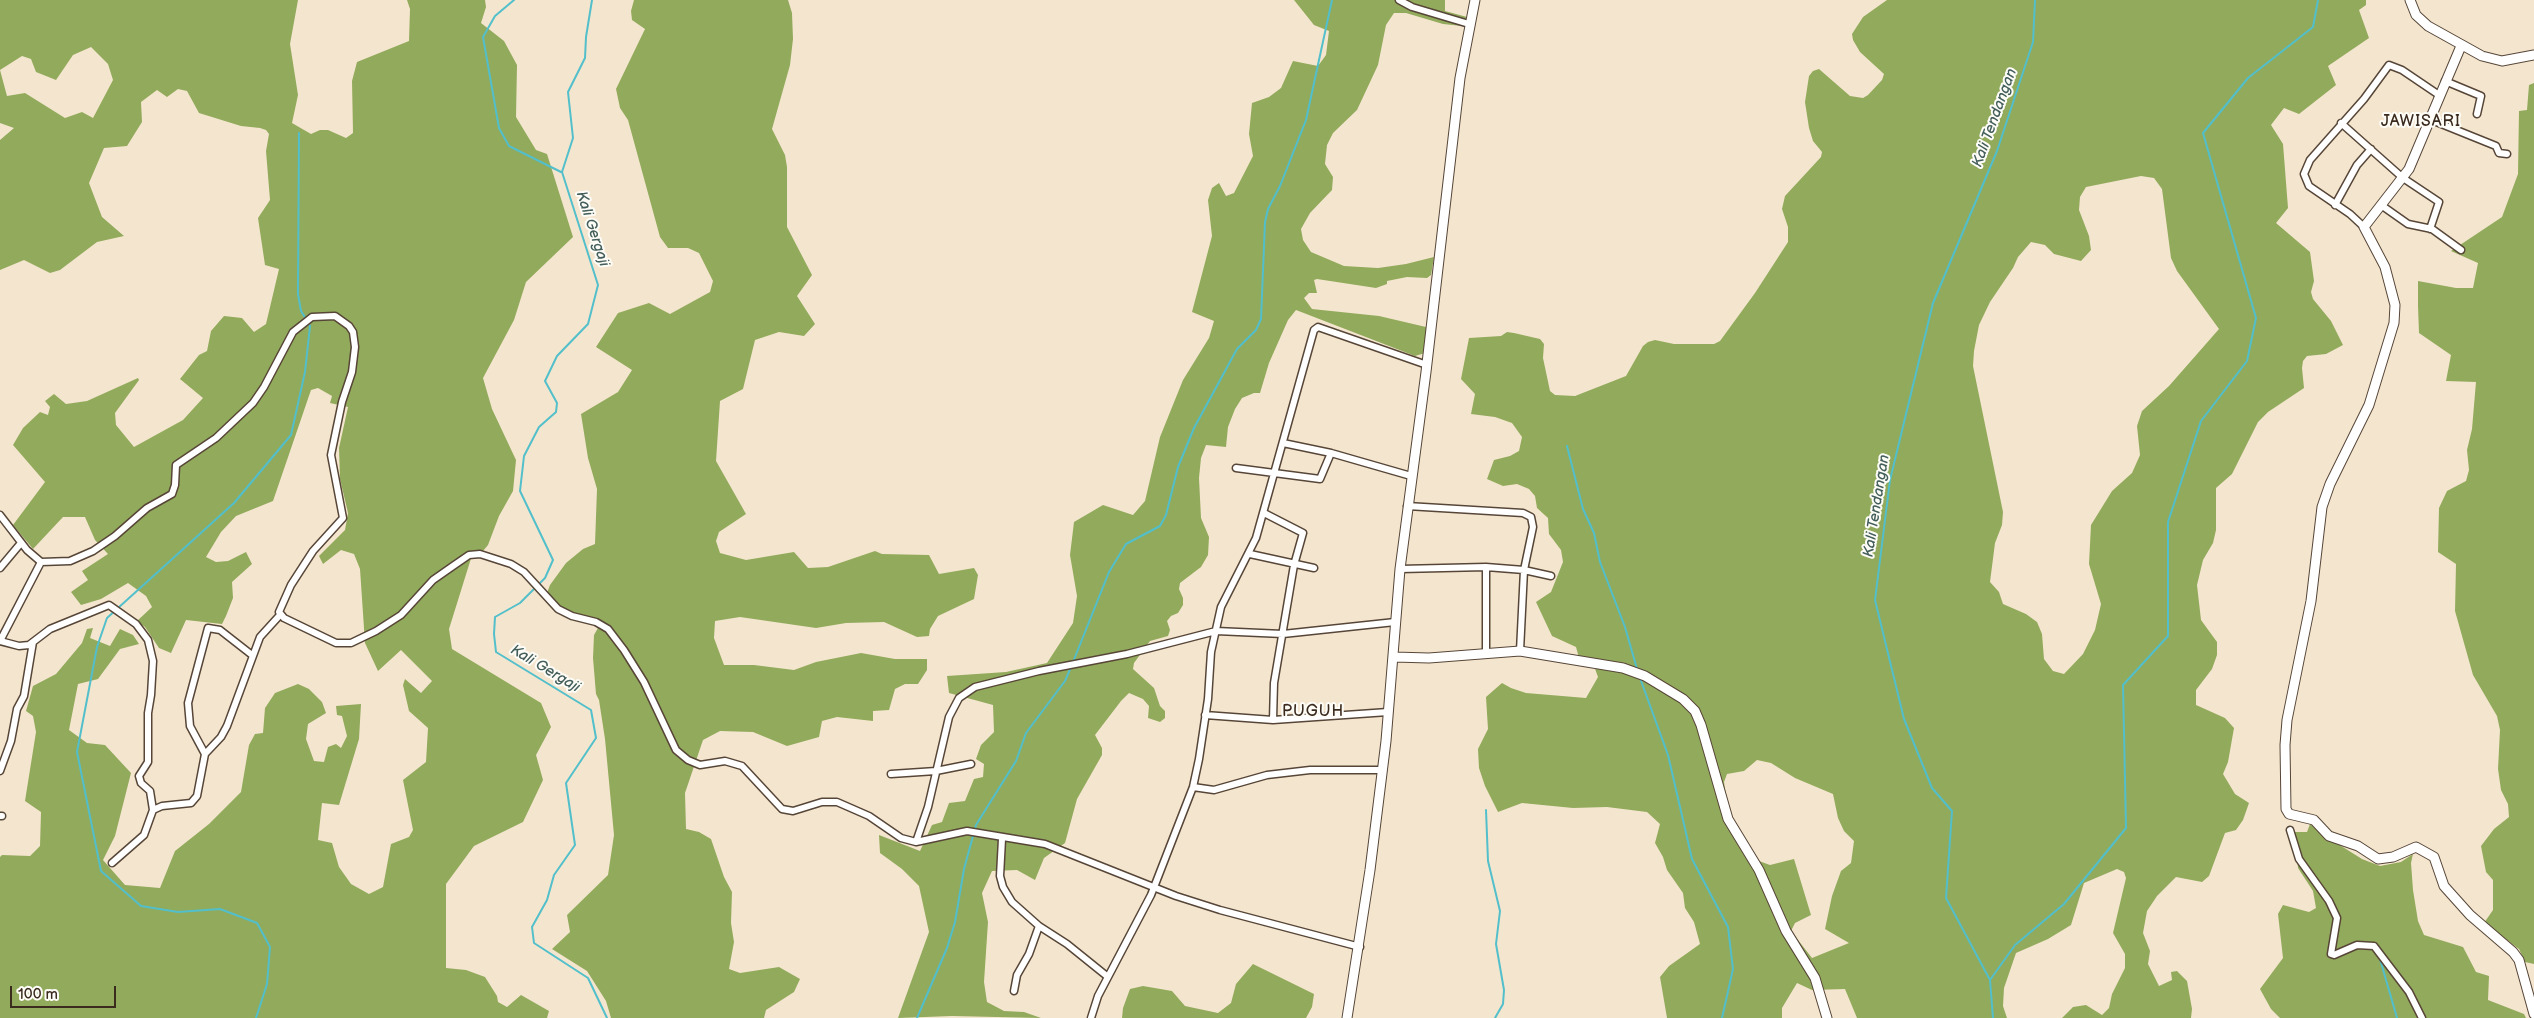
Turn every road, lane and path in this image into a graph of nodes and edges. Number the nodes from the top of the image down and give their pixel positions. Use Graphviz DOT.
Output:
graph roads {
  1 [pos="1399,0"];
  2 [pos="1475,0"];
  3 [pos="2410,0"];
  4 [pos="1469,24"];
  5 [pos="2461,46"];
  6 [pos="2534,55"];
  7 [pos="2445,81"];
  8 [pos="2439,95"];
  9 [pos="2477,114"];
  10 [pos="2429,118"];
  11 [pos="2341,123"];
  12 [pos="2370,150"];
  13 [pos="2507,154"];
  14 [pos="2403,178"];
  15 [pos="2335,204"];
  16 [pos="2381,205"];
  17 [pos="2364,227"];
  18 [pos="2430,229"];
  19 [pos="2461,250"];
  20 [pos="1427,365"];
  21 [pos="1283,443"];
  22 [pos="1330,453"];
  23 [pos="1236,468"];
  24 [pos="1274,472"];
  25 [pos="1411,476"];
  26 [pos="1407,506"];
  27 [pos="1264,513"];
  28 [pos="0,515"];
  29 [pos="21,543"];
  30 [pos="1250,554"];
  31 [pos="41,562"];
  32 [pos="1294,565"];
  33 [pos="1486,567"];
  34 [pos="0,568"];
  35 [pos="1314,568"];
  36 [pos="1400,569"];
  37 [pos="1524,570"];
  38 [pos="1551,576"];
  39 [pos="280,615"];
  40 [pos="1395,622"];
  41 [pos="1216,631"];
  42 [pos="1283,634"];
  43 [pos="0,639"];
  44 [pos="33,642"];
  45 [pos="1486,652"];
  46 [pos="1520,652"];
  47 [pos="252,655"];
  48 [pos="1394,657"];
  49 [pos="1388,712"];
  50 [pos="1205,715"];
  51 [pos="1273,720"];
  52 [pos="205,754"];
  53 [pos="971,764"];
  54 [pos="1382,770"];
  55 [pos="0,771"];
  56 [pos="936,771"];
  57 [pos="891,774"];
  58 [pos="1193,787"];
  59 [pos="153,810"];
  60 [pos="2290,830"];
  61 [pos="1002,838"];
  62 [pos="916,842"];
  63 [pos="112,863"];
  64 [pos="1154,887"];
  65 [pos="1039,926"];
  66 [pos="1360,947"];
  67 [pos="1108,977"];
  68 [pos="1014,991"];
  69 [pos="2534,1014"];
  70 [pos="1091,1018"];
  71 [pos="1347,1018"];
  72 [pos="1827,1018"];
  73 [pos="2422,1018"];
  1 -- 4 [label="street"];
  2 -- 4 [label="street"];
  3 -- 5 [label="street"];
  4 -- 20 [label="street"];
  5 -- 6 [label="street"];
  5 -- 7 [label="street"];
  7 -- 8 [label="street"];
  7 -- 9 [label="street"];
  8 -- 10 [label="street"];
  8 -- 11 [label="street"];
  10 -- 13 [label="street"];
  10 -- 14 [label="street"];
  11 -- 12 [label="street"];
  11 -- 15 [label="street"];
  12 -- 14 [label="street"];
  12 -- 15 [label="street"];
  14 -- 16 [label="street"];
  14 -- 18 [label="street"];
  15 -- 17 [label="street"];
  16 -- 17 [label="street"];
  16 -- 18 [label="street"];
  17 -- 69 [label="street"];
  18 -- 19 [label="street"];
  20 -- 21 [label="street"];
  20 -- 25 [label="street"];
  21 -- 22 [label="street"];
  21 -- 24 [label="street"];
  22 -- 24 [label="street"];
  22 -- 25 [label="street"];
  23 -- 24 [label="street"];
  24 -- 27 [label="street"];
  25 -- 26 [label="street"];
  26 -- 36 [label="street"];
  26 -- 37 [label="street"];
  27 -- 30 [label="street"];
  27 -- 32 [label="street"];
  28 -- 29 [label="street"];
  29 -- 31 [label="street"];
  29 -- 34 [label="street"];
  30 -- 32 [label="street"];
  30 -- 41 [label="street"];
  31 -- 39 [label="street"];
  31 -- 43 [label="street"];
  32 -- 35 [label="street"];
  32 -- 42 [label="street"];
  33 -- 36 [label="street"];
  33 -- 37 [label="street"];
  33 -- 45 [label="street"];
  36 -- 40 [label="street"];
  37 -- 38 [label="street"];
  37 -- 46 [label="street"];
  39 -- 47 [label="street"];
  39 -- 62 [label="street"];
  40 -- 42 [label="street"];
  40 -- 48 [label="street"];
  41 -- 42 [label="street"];
  41 -- 50 [label="street"];
  41 -- 56 [label="street"];
  42 -- 51 [label="street"];
  43 -- 44 [label="street"];
  44 -- 55 [label="street"];
  44 -- 59 [label="street"];
  45 -- 46 [label="street"];
  45 -- 48 [label="street"];
  46 -- 72 [label="street"];
  47 -- 52 [label="street"];
  47 -- 52 [label="street"];
  48 -- 49 [label="street"];
  49 -- 51 [label="street"];
  49 -- 54 [label="street"];
  50 -- 51 [label="street"];
  50 -- 58 [label="street"];
  52 -- 59 [label="street"];
  53 -- 56 [label="street"];
  54 -- 58 [label="street"];
  54 -- 66 [label="street"];
  56 -- 57 [label="street"];
  56 -- 62 [label="street"];
  58 -- 64 [label="street"];
  59 -- 63 [label="street"];
  60 -- 73 [label="street"];
  61 -- 62 [label="street"];
  61 -- 64 [label="street"];
  61 -- 65 [label="street"];
  64 -- 66 [label="street"];
  64 -- 67 [label="street"];
  65 -- 67 [label="street"];
  65 -- 68 [label="street"];
  66 -- 71 [label="street"];
  67 -- 70 [label="street"];
}
